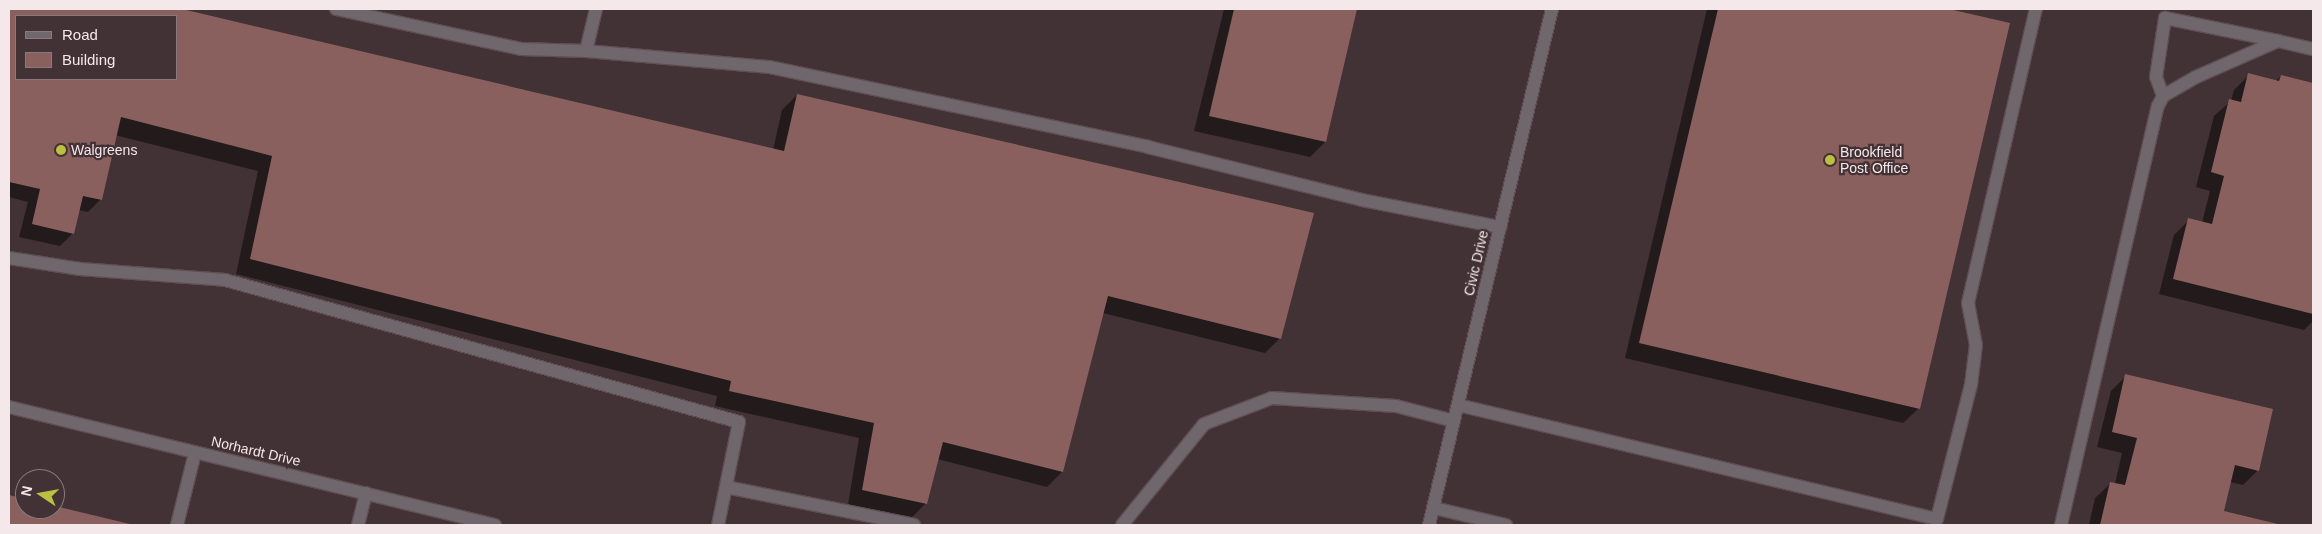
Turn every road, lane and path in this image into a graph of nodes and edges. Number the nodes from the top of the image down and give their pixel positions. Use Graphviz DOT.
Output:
graph roads {
  1 [pos="336,9"];
  2 [pos="596,9"];
  3 [pos="1552,9"];
  4 [pos="2036,9"];
  5 [pos="2278,41"];
  6 [pos="2313,49"];
  7 [pos="586,51"];
  8 [pos="2163,96"];
  9 [pos="1500,227"];
  10 [pos="9,258"];
  11 [pos="1458,405"];
  12 [pos="9,407"];
  13 [pos="1454,421"];
  14 [pos="195,453"];
  15 [pos="726,486"];
  16 [pos="366,493"];
  17 [pos="1434,508"];
  18 [pos="177,525"];
  19 [pos="358,525"];
  20 [pos="495,525"];
  21 [pos="718,525"];
  22 [pos="914,525"];
  23 [pos="1122,525"];
  24 [pos="1430,525"];
  25 [pos="1506,525"];
  26 [pos="2061,525"];
  1 -- 7 [label="street"];
  2 -- 7 [label="street"];
  3 -- 9 [label="street, Civic Drive"];
  4 -- 11 [label="street"];
  5 -- 6 [label="street"];
  5 -- 8 [label="street"];
  5 -- 8 [label="street"];
  7 -- 9 [label="street"];
  8 -- 26 [label="street"];
  9 -- 11 [label="street, Civic Drive"];
  10 -- 15 [label="street"];
  11 -- 13 [label="street, Civic Drive"];
  12 -- 14 [label="street, Norhardt Drive"];
  13 -- 17 [label="street, Civic Drive"];
  13 -- 23 [label="street"];
  14 -- 16 [label="street, Norhardt Drive"];
  14 -- 18 [label="street"];
  15 -- 21 [label="street"];
  15 -- 22 [label="street"];
  16 -- 19 [label="street"];
  16 -- 20 [label="street, Norhardt Drive"];
  17 -- 24 [label="street, Civic Drive"];
  17 -- 25 [label="street"];
}
